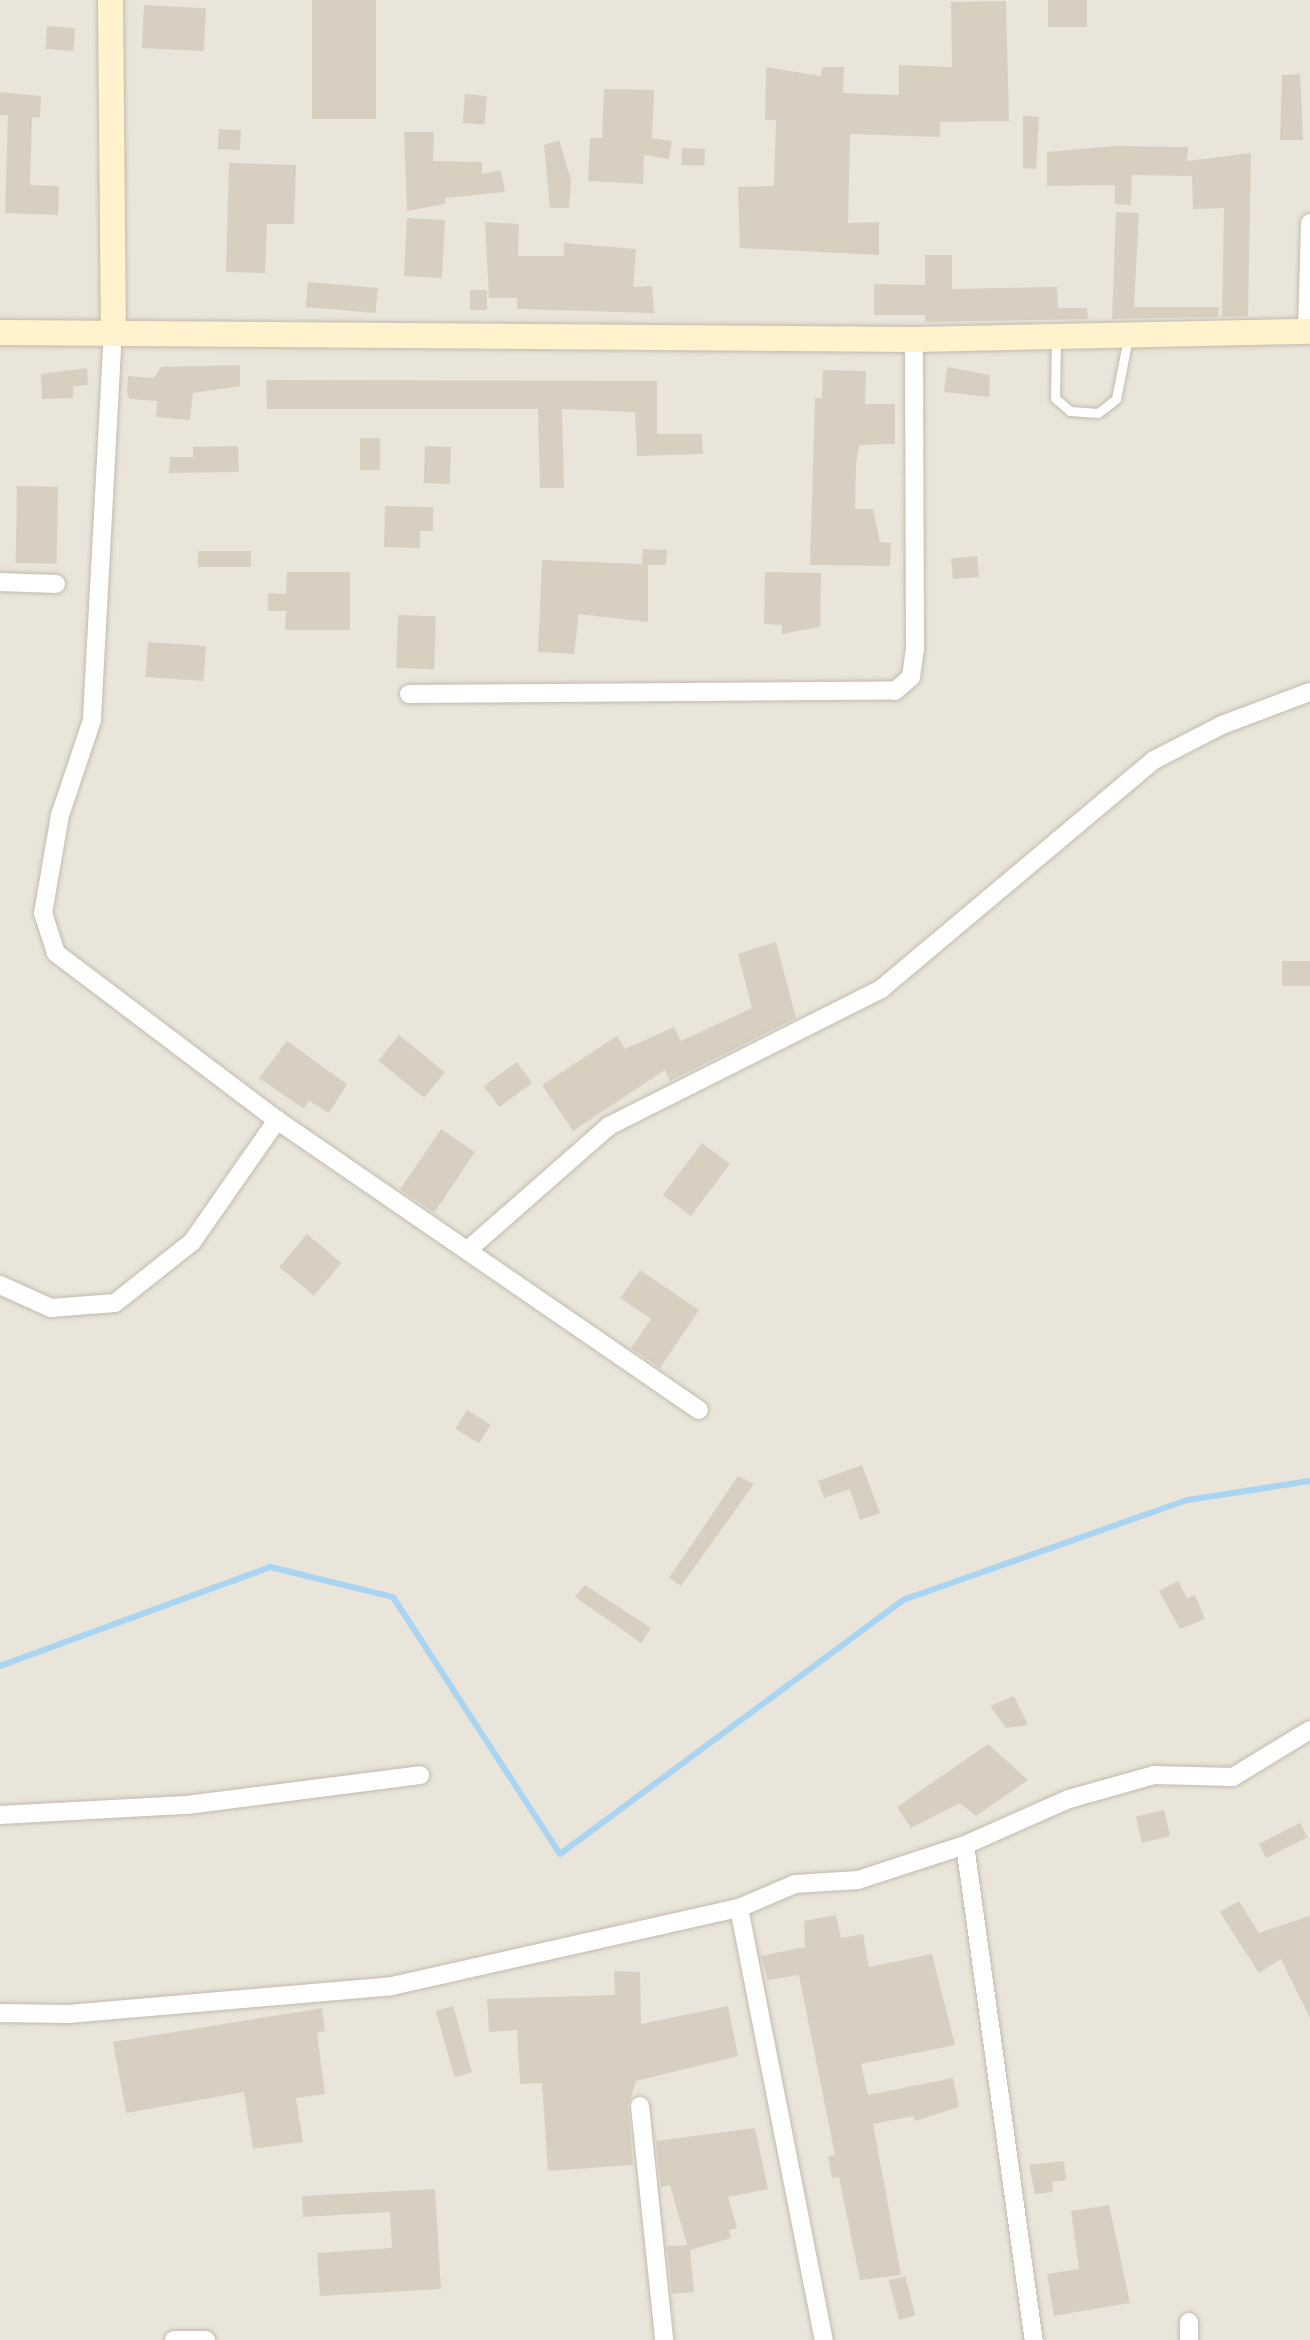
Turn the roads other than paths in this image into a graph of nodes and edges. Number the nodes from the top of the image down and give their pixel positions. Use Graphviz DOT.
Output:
graph roads {
  1 [pos="110,0"];
  2 [pos="1310,223"];
  3 [pos="114,330"];
  4 [pos="1308,331"];
  5 [pos="0,332"];
  6 [pos="1056,336"];
  7 [pos="1128,336"];
  8 [pos="914,339"];
  9 [pos="0,582"];
  10 [pos="56,584"];
  11 [pos="1310,692"];
  12 [pos="409,694"];
  13 [pos="277,1120"];
  14 [pos="470,1248"];
  15 [pos="0,1285"];
  16 [pos="698,1410"];
  17 [pos="1310,1730"];
  18 [pos="420,1775"];
  19 [pos="0,1815"];
  20 [pos="965,1846"];
  21 [pos="739,1908"];
  22 [pos="0,2012"];
  23 [pos="640,2106"];
  24 [pos="174,2340"];
  25 [pos="206,2340"];
  26 [pos="664,2340"];
  27 [pos="824,2340"];
  28 [pos="1034,2340"];
  1 -- 3 [label="main road"];
  2 -- 4 [label="street"];
  3 -- 5 [label="main road"];
  3 -- 8 [label="main road"];
  3 -- 13 [label="street"];
  4 -- 7 [label="main road"];
  6 -- 7 [label="main road"];
  6 -- 7 [label="lane"];
  6 -- 8 [label="main road"];
  8 -- 12 [label="street"];
  9 -- 10 [label="street"];
  11 -- 14 [label="street"];
  13 -- 14 [label="street"];
  13 -- 15 [label="street"];
  14 -- 16 [label="street"];
  17 -- 20 [label="street"];
  18 -- 19 [label="street"];
  20 -- 21 [label="street"];
  20 -- 28 [label="street"];
  21 -- 22 [label="street"];
  21 -- 27 [label="street"];
  23 -- 26 [label="street"];
  24 -- 25 [label="street"];
}
